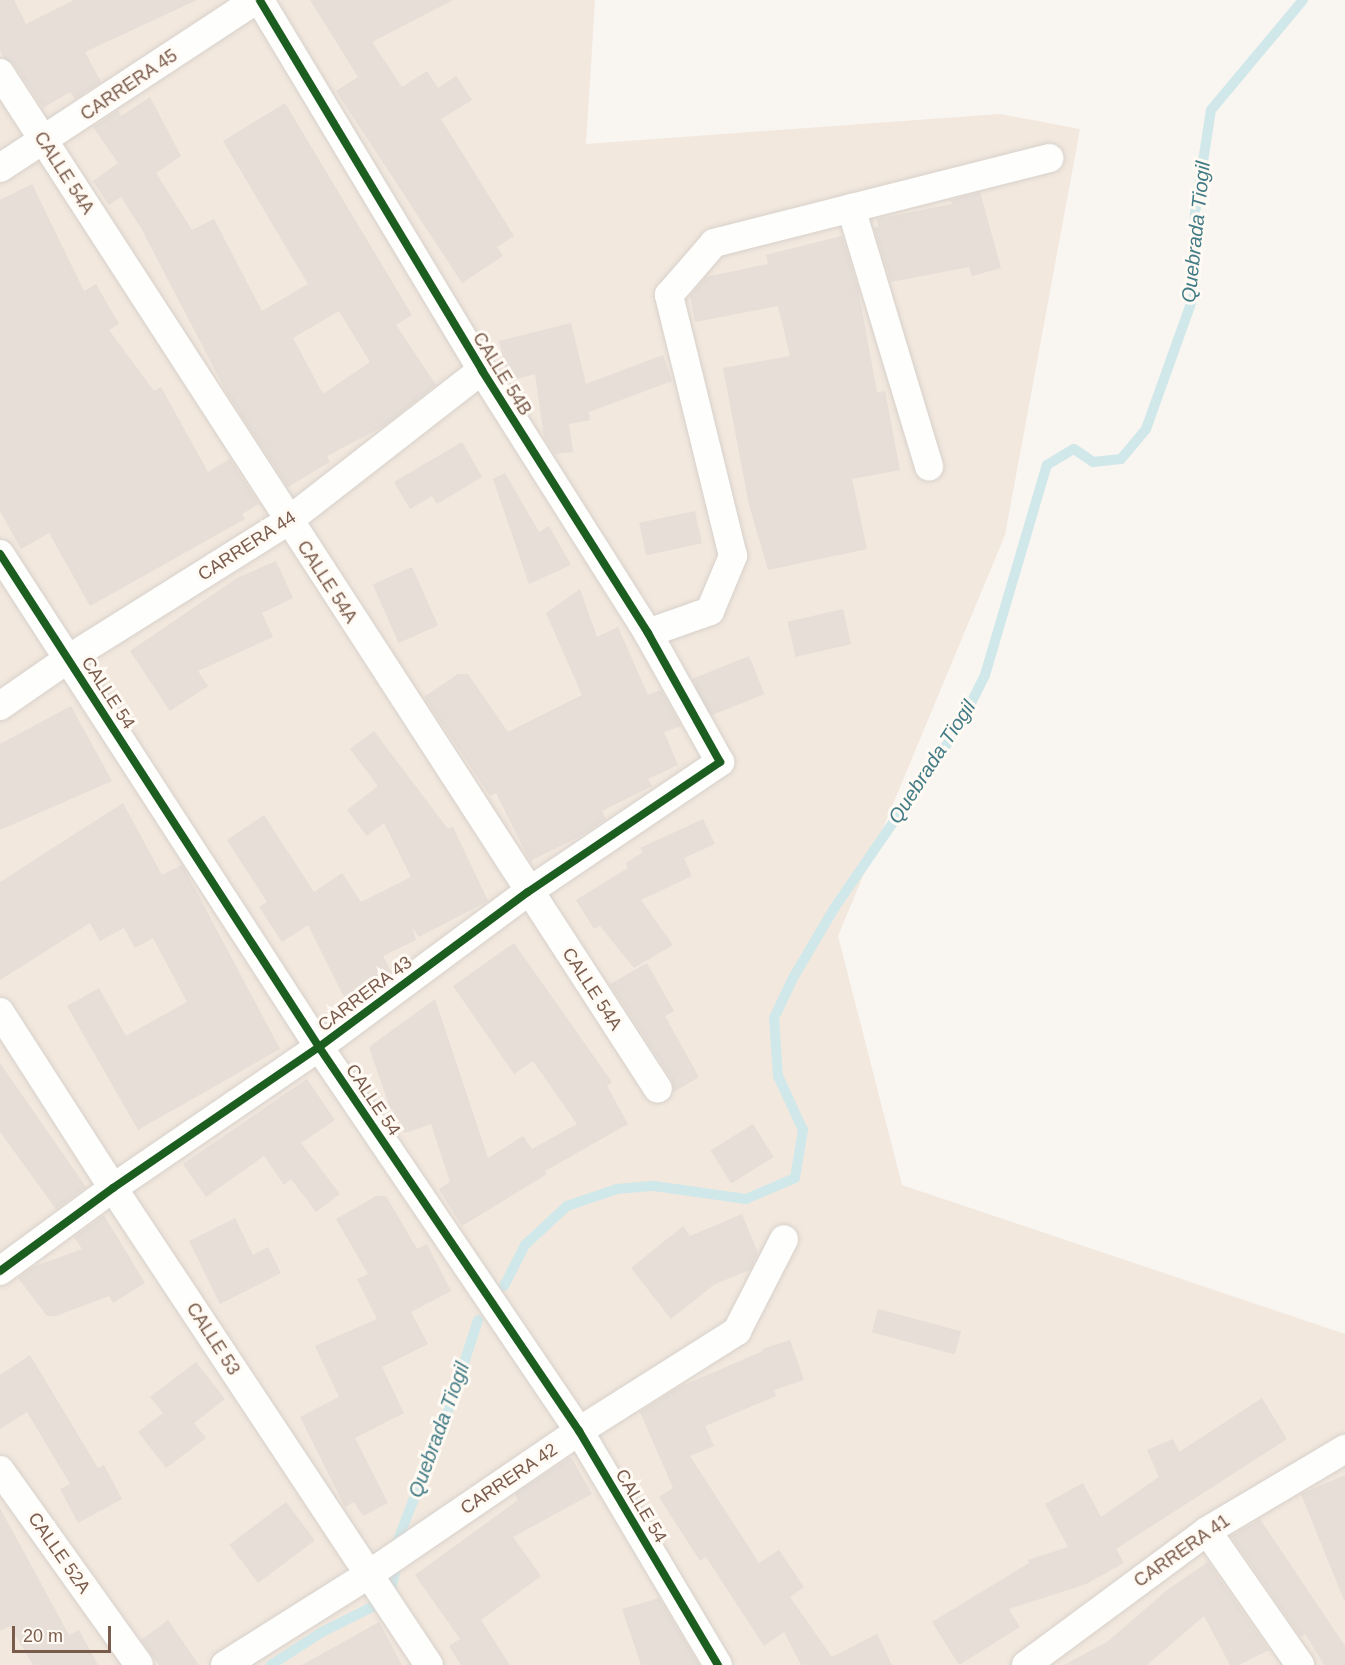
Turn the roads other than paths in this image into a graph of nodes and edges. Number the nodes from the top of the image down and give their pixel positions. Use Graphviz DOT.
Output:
graph roads {
  1 [pos="258,0"];
  2 [pos="0,73"];
  3 [pos="44,141"];
  4 [pos="1049,158"];
  5 [pos="0,168"];
  6 [pos="851,208"];
  7 [pos="482,370"];
  8 [pos="929,467"];
  9 [pos="288,521"];
  10 [pos="0,554"];
  11 [pos="648,633"];
  12 [pos="68,659"];
  13 [pos="0,706"];
  14 [pos="720,762"];
  15 [pos="528,892"];
  16 [pos="0,1012"];
  17 [pos="319,1047"];
  18 [pos="658,1089"];
  19 [pos="112,1188"];
  20 [pos="784,1239"];
  21 [pos="0,1271"];
  22 [pos="579,1431"];
  23 [pos="1345,1449"];
  24 [pos="0,1470"];
  25 [pos="1207,1531"];
  26 [pos="368,1575"];
  27 [pos="1029,1664"];
  28 [pos="139,1665"];
  29 [pos="225,1665"];
  30 [pos="429,1665"];
  31 [pos="718,1665"];
  32 [pos="1300,1665"];
  1 -- 3 [label="street, CARRERA 45"];
  1 -- 7 [label="street, CALLE 54B"];
  2 -- 3 [label="street, CALLE 54A"];
  3 -- 5 [label="street, CARRERA 45"];
  3 -- 9 [label="street, CALLE 54A"];
  4 -- 6 [label="street"];
  6 -- 8 [label="street"];
  6 -- 11 [label="street"];
  7 -- 9 [label="street, CARRERA 44"];
  7 -- 11 [label="street, CALLE 54B"];
  9 -- 12 [label="street, CARRERA 44"];
  9 -- 15 [label="street, CALLE 54A"];
  10 -- 12 [label="street, CALLE 54"];
  11 -- 14 [label="street, CALLE 54B"];
  12 -- 13 [label="street, CARRERA 44"];
  12 -- 17 [label="street, CALLE 54"];
  14 -- 15 [label="street, CARRERA 43"];
  15 -- 17 [label="street, CARRERA 43"];
  15 -- 18 [label="street, CALLE 54A"];
  16 -- 19 [label="street, CALLE 53"];
  17 -- 19 [label="street, CARRERA 43"];
  17 -- 22 [label="street, CALLE 54"];
  19 -- 21 [label="street, CARRERA 43"];
  19 -- 26 [label="street, CALLE 53"];
  20 -- 22 [label="street, CARRERA 42"];
  22 -- 26 [label="street, CARRERA 42"];
  22 -- 31 [label="street, CALLE 54"];
  23 -- 25 [label="street, CARRERA 41"];
  24 -- 28 [label="street, CALLE 52A"];
  25 -- 27 [label="street, CARRERA 41"];
  25 -- 32 [label="street"];
  26 -- 29 [label="street, CARRERA 42"];
  26 -- 30 [label="street, CALLE 53"];
}
